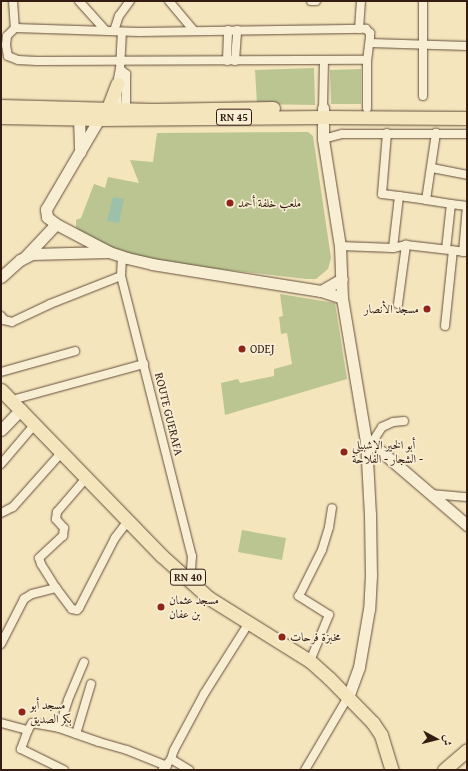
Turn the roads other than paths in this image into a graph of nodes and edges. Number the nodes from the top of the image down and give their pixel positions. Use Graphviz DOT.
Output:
graph roads {
  1 [pos="13,1"];
  2 [pos="130,1"];
  3 [pos="169,1"];
  4 [pos="311,1"];
  5 [pos="316,1"];
  6 [pos="361,1"];
  7 [pos="424,1"];
  8 [pos="83,3"];
  9 [pos="15,28"];
  10 [pos="105,30"];
  11 [pos="193,30"];
  12 [pos="228,30"];
  13 [pos="237,30"];
  14 [pos="359,30"];
  15 [pos="118,31"];
  16 [pos="4,36"];
  17 [pos="370,43"];
  18 [pos="424,44"];
  19 [pos="467,46"];
  20 [pos="367,60"];
  21 [pos="231,61"];
  22 [pos="324,61"];
  23 [pos="120,65"];
  24 [pos="117,84"];
  25 [pos="423,96"];
  26 [pos="1,106"];
  27 [pos="367,108"];
  28 [pos="467,109"];
  29 [pos="111,110"];
  30 [pos="323,113"];
  31 [pos="1,116"];
  32 [pos="79,118"];
  33 [pos="467,118"];
  34 [pos="387,134"];
  35 [pos="436,134"];
  36 [pos="467,134"];
  37 [pos="323,139"];
  38 [pos="80,152"];
  39 [pos="432,168"];
  40 [pos="467,175"];
  41 [pos="399,196"];
  42 [pos="426,200"];
  43 [pos="451,204"];
  44 [pos="467,206"];
  45 [pos="56,224"];
  46 [pos="406,245"];
  47 [pos="340,246"];
  48 [pos="393,248"];
  49 [pos="449,250"];
  50 [pos="109,252"];
  51 [pos="465,252"];
  52 [pos="122,256"];
  53 [pos="25,257"];
  54 [pos="121,276"];
  55 [pos="1,277"];
  56 [pos="342,279"];
  57 [pos="321,291"];
  58 [pos="342,298"];
  59 [pos="398,304"];
  60 [pos="1,316"];
  61 [pos="445,326"];
  62 [pos="75,351"];
  63 [pos="144,364"];
  64 [pos="1,372"];
  65 [pos="1,390"];
  66 [pos="17,405"];
  67 [pos="404,421"];
  68 [pos="35,424"];
  69 [pos="1,430"];
  70 [pos="369,442"];
  71 [pos="62,452"];
  72 [pos="1,464"];
  73 [pos="87,477"];
  74 [pos="431,494"];
  75 [pos="467,497"];
  76 [pos="332,508"];
  77 [pos="1,513"];
  78 [pos="128,522"];
  79 [pos="467,525"];
  80 [pos="188,578"];
  81 [pos="56,588"];
  82 [pos="248,624"];
  83 [pos="1,644"];
  84 [pos="310,661"];
  85 [pos="84,662"];
  86 [pos="91,684"];
  87 [pos="348,697"];
  88 [pos="1,723"];
  89 [pos="59,728"];
  90 [pos="28,730"];
  91 [pos="76,734"];
  92 [pos="386,747"];
  93 [pos="467,750"];
  94 [pos="167,765"];
  95 [pos="64,770"];
  96 [pos="189,770"];
  97 [pos="305,770"];
  98 [pos="392,770"];
  99 [pos="401,770"];
  100 [pos="444,770"];
  1 -- 9 [label="street"];
  2 -- 15 [label="street"];
  3 -- 11 [label="street"];
  4 -- 5 [label="street"];
  6 -- 14 [label="street"];
  7 -- 18 [label="street"];
  8 -- 10 [label="street"];
  9 -- 10 [label="street"];
  9 -- 16 [label="street"];
  10 -- 15 [label="street"];
  11 -- 12 [label="street"];
  11 -- 15 [label="street"];
  12 -- 13 [label="street"];
  12 -- 21 [label="street"];
  13 -- 14 [label="street"];
  13 -- 21 [label="street"];
  14 -- 17 [label="street"];
  15 -- 23 [label="street"];
  16 -- 23 [label="street"];
  17 -- 18 [label="street"];
  17 -- 20 [label="street"];
  18 -- 19 [label="street"];
  18 -- 25 [label="street"];
  20 -- 22 [label="street"];
  20 -- 27 [label="street"];
  21 -- 22 [label="street"];
  21 -- 23 [label="street"];
  22 -- 30 [label="street"];
  23 -- 24 [label="street"];
  23 -- 29 [label="street"];
  24 -- 29 [label="main road"];
  26 -- 29 [label="main road, RN 45"];
  27 -- 28 [label="main road, RN 45"];
  27 -- 30 [label="main road, RN 45"];
  29 -- 30 [label="main road, RN 45"];
  29 -- 30 [label="main road, RN 45"];
  29 -- 32 [label="main road, RN 45"];
  29 -- 38 [label="street"];
  30 -- 33 [label="main road, RN 45"];
  30 -- 37 [label="street"];
  31 -- 32 [label="main road, RN 45"];
  32 -- 38 [label="street"];
  34 -- 35 [label="street"];
  34 -- 37 [label="street"];
  34 -- 41 [label="street"];
  35 -- 36 [label="street"];
  35 -- 39 [label="street"];
  37 -- 47 [label="street"];
  38 -- 45 [label="street"];
  39 -- 40 [label="street"];
  39 -- 42 [label="street"];
  41 -- 42 [label="street"];
  41 -- 48 [label="street"];
  42 -- 43 [label="street"];
  43 -- 44 [label="street"];
  43 -- 49 [label="street"];
  44 -- 51 [label="street"];
  45 -- 50 [label="street"];
  45 -- 53 [label="street"];
  46 -- 48 [label="street"];
  46 -- 49 [label="street"];
  46 -- 59 [label="street"];
  47 -- 48 [label="street"];
  47 -- 56 [label="street"];
  49 -- 51 [label="street"];
  49 -- 61 [label="street"];
  50 -- 52 [label="street"];
  50 -- 53 [label="street"];
  52 -- 54 [label="street, ROUTE GUERAFA"];
  52 -- 57 [label="street"];
  53 -- 55 [label="street"];
  54 -- 60 [label="street"];
  54 -- 63 [label="street, ROUTE GUERAFA"];
  56 -- 57 [label="street"];
  56 -- 58 [label="street"];
  57 -- 58 [label="street"];
  58 -- 70 [label="street"];
  62 -- 64 [label="street"];
  63 -- 66 [label="street"];
  63 -- 80 [label="street, ROUTE GUERAFA"];
  65 -- 66 [label="main road, RN 40"];
  66 -- 68 [label="main road, RN 40"];
  66 -- 69 [label="street"];
  67 -- 70 [label="street"];
  68 -- 71 [label="main road, RN 40"];
  68 -- 72 [label="street"];
  70 -- 74 [label="street"];
  70 -- 87 [label="street"];
  71 -- 73 [label="main road, RN 40"];
  71 -- 77 [label="street"];
  73 -- 78 [label="main road, RN 40"];
  73 -- 81 [label="street"];
  74 -- 75 [label="street"];
  74 -- 79 [label="street"];
  76 -- 84 [label="street"];
  78 -- 80 [label="main road, RN 40"];
  78 -- 81 [label="street"];
  80 -- 82 [label="main road, RN 40"];
  81 -- 83 [label="street"];
  82 -- 84 [label="main road, RN 40"];
  82 -- 94 [label="street"];
  84 -- 87 [label="main road, RN 40"];
  85 -- 89 [label="street"];
  86 -- 91 [label="street"];
  87 -- 92 [label="main road, RN 40"];
  87 -- 97 [label="street"];
  88 -- 90 [label="street"];
  89 -- 90 [label="street"];
  89 -- 91 [label="street"];
  90 -- 95 [label="street"];
  91 -- 94 [label="street"];
  92 -- 98 [label="main road, RN 40"];
  92 -- 99 [label="main road, RN 40"];
  93 -- 100 [label="main road"];
  94 -- 96 [label="street"];
}
